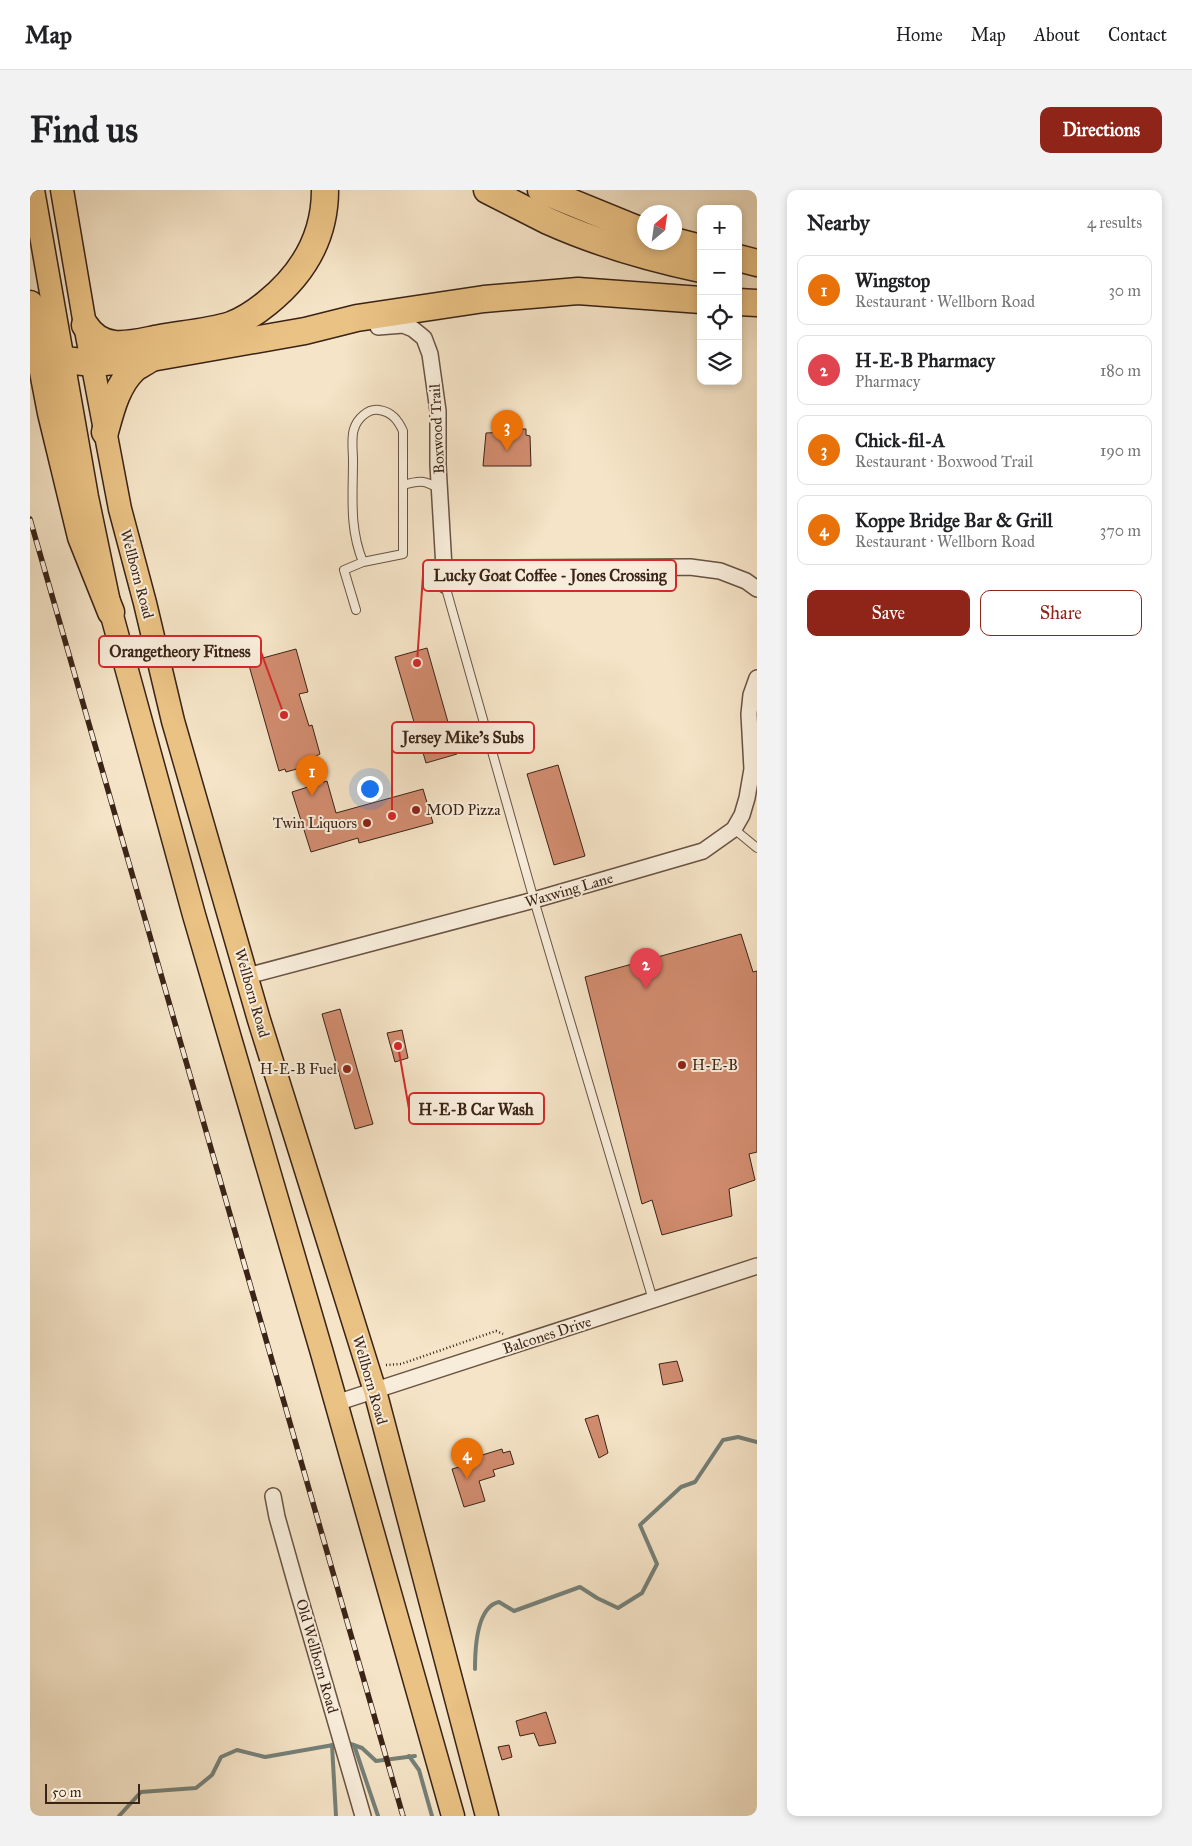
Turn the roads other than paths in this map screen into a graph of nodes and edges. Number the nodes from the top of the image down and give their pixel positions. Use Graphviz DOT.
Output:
graph roads {
  1 [pos="33,190"];
  2 [pos="62,190"];
  3 [pos="325,190"];
  4 [pos="487,190"];
  5 [pos="541,190"];
  6 [pos="565,190"];
  7 [pos="637,228"];
  8 [pos="637,229"];
  9 [pos="682,243"];
  10 [pos="697,247"];
  11 [pos="742,259"];
  12 [pos="757,263"];
  13 [pos="697,268"];
  14 [pos="742,278"];
  15 [pos="757,281"];
  16 [pos="697,300"];
  17 [pos="742,302"];
  18 [pos="757,303"];
  19 [pos="30,304"];
  20 [pos="85,325"];
  21 [pos="304,332"];
  22 [pos="151,358"];
  23 [pos="64,360"];
  24 [pos="93,363"];
  25 [pos="105,432"];
  26 [pos="440,484"];
  27 [pos="403,485"];
  28 [pos="363,562"];
  29 [pos="445,585"];
  30 [pos="757,589"];
  31 [pos="356,610"];
  32 [pos="111,612"];
  33 [pos="757,678"];
  34 [pos="734,829"];
  35 [pos="757,848"];
  36 [pos="534,900"];
  37 [pos="246,976"];
  38 [pos="757,1266"];
  39 [pos="653,1300"];
  40 [pos="375,1391"];
  41 [pos="336,1403"];
  42 [pos="273,1496"];
  43 [pos="363,1816"];
  44 [pos="453,1816"];
  45 [pos="487,1816"];
  1 -- 23 [label="main road, Wellborn Road"];
  2 -- 20 [label="main road, Wellborn Road"];
  3 -- 20 [label="highway"];
  4 -- 13 [label="highway"];
  5 -- 8 [label="highway"];
  6 -- 7 [label="highway"];
  9 -- 10 [label="highway"];
  11 -- 12 [label="highway"];
  14 -- 15 [label="highway"];
  16 -- 21 [label="highway"];
  17 -- 18 [label="highway"];
  19 -- 32 [label="highway"];
  20 -- 24 [label="main road, Wellborn Road"];
  21 -- 22 [label="highway"];
  21 -- 26 [label="street, Boxwood Trail"];
  22 -- 24 [label="highway"];
  22 -- 25 [label="highway"];
  23 -- 24 [label="highway"];
  23 -- 32 [label="main road, Wellborn Road"];
  24 -- 25 [label="main road, Wellborn Road"];
  25 -- 37 [label="main road, Wellborn Road"];
  26 -- 27 [label="lane"];
  26 -- 29 [label="street, Boxwood Trail"];
  27 -- 28 [label="lane"];
  27 -- 28 [label="lane"];
  28 -- 31 [label="lane"];
  29 -- 30 [label="street"];
  29 -- 36 [label="lane"];
  32 -- 41 [label="main road, Wellborn Road"];
  33 -- 34 [label="street, Waxwing Lane"];
  34 -- 35 [label="lane"];
  34 -- 36 [label="street, Waxwing Lane"];
  36 -- 37 [label="street, Waxwing Lane"];
  36 -- 39 [label="lane"];
  37 -- 40 [label="main road, Wellborn Road"];
  38 -- 39 [label="street, Balcones Drive"];
  39 -- 40 [label="street, Balcones Drive"];
  40 -- 41 [label="street, Balcones Drive"];
  40 -- 45 [label="main road, Wellborn Road"];
  41 -- 44 [label="main road, Wellborn Road"];
  42 -- 43 [label="street, Old Wellborn Road"];
}
